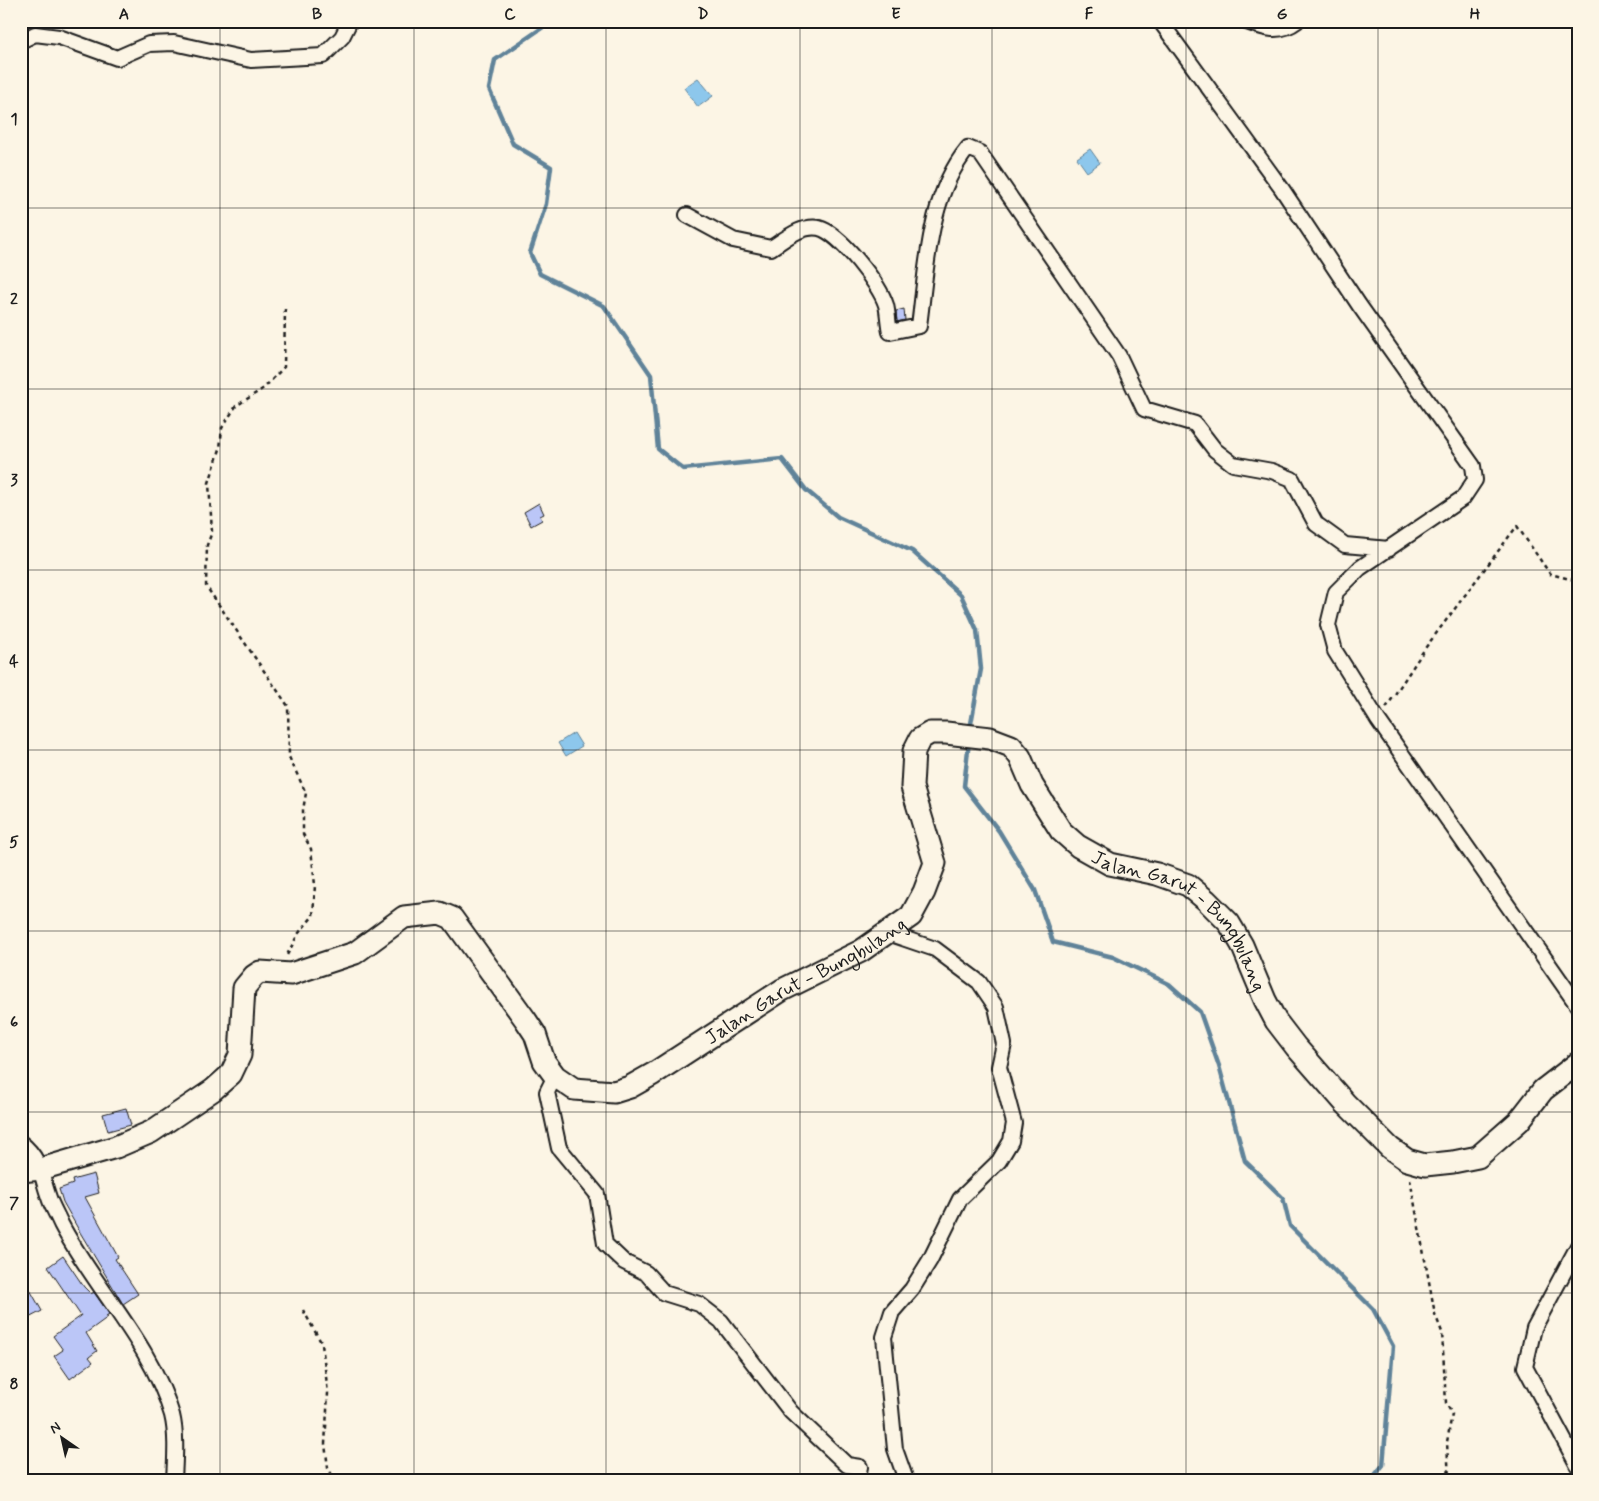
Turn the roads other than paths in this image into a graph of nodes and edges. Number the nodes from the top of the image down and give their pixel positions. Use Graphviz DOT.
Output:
graph roads {
  1 [pos="350,21"];
  2 [pos="1160,21"];
  3 [pos="1244,21"];
  4 [pos="1296,21"];
  5 [pos="21,41"];
  6 [pos="687,215"];
  7 [pos="1389,549"];
  8 [pos="885,932"];
  9 [pos="1578,1006"];
  10 [pos="1578,1064"];
  11 [pos="554,1076"];
  12 [pos="21,1143"];
  13 [pos="31,1170"];
  14 [pos="1578,1246"];
  15 [pos="1578,1466"];
  16 [pos="174,1480"];
  17 [pos="857,1480"];
  18 [pos="906,1480"];
  1 -- 5 [label="street"];
  2 -- 7 [label="street"];
  3 -- 4 [label="street"];
  6 -- 7 [label="street"];
  7 -- 9 [label="street"];
  8 -- 10 [label="main road, Jalan Garut - Bungbulang"];
  8 -- 11 [label="main road, Jalan Garut - Bungbulang"];
  8 -- 18 [label="street"];
  11 -- 13 [label="main road, Jalan Garut - Bungbulang"];
  11 -- 17 [label="street"];
  12 -- 13 [label="street"];
  13 -- 16 [label="street"];
  14 -- 15 [label="street"];
}
